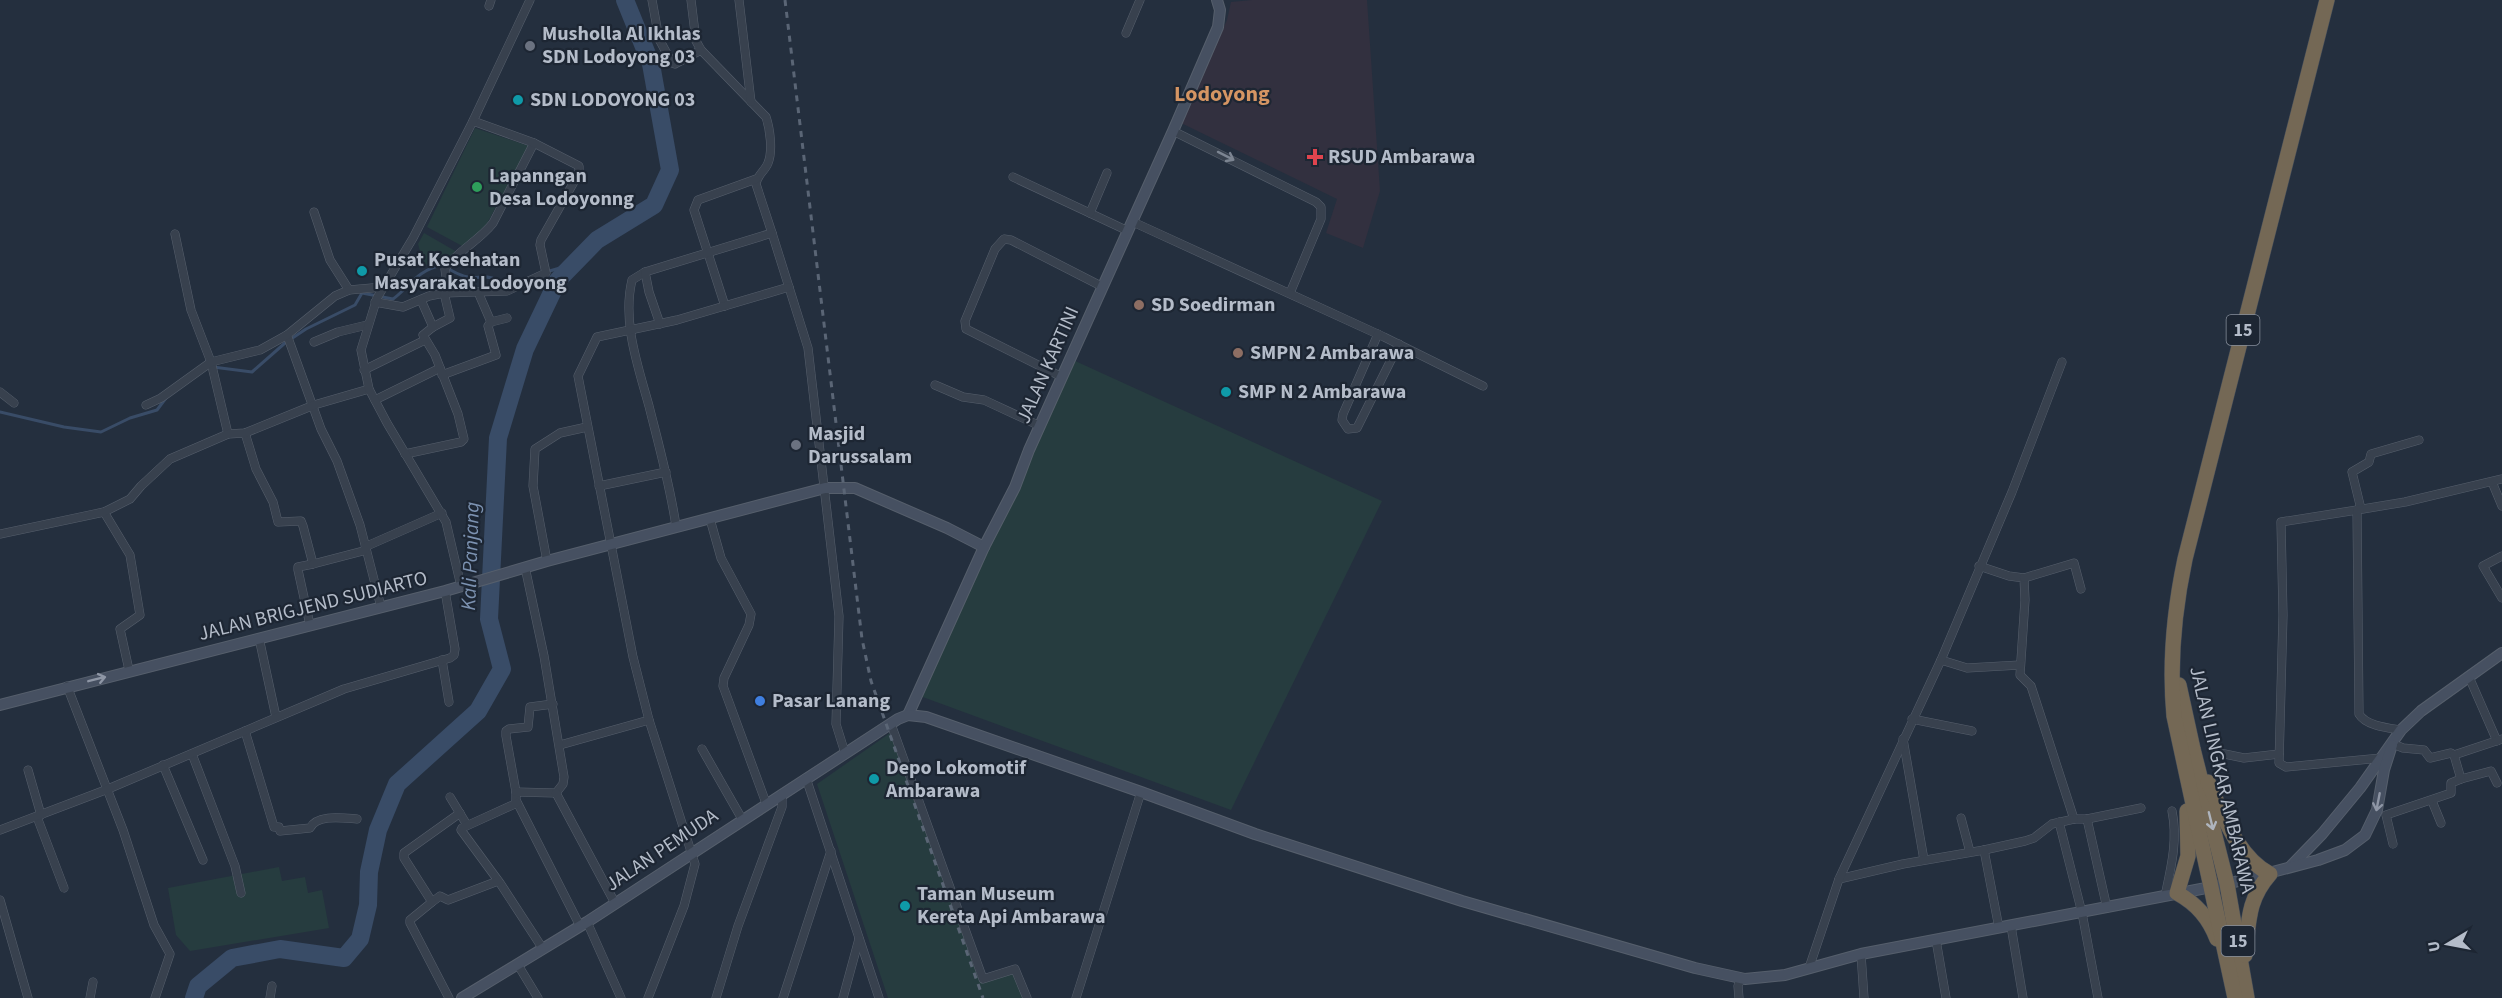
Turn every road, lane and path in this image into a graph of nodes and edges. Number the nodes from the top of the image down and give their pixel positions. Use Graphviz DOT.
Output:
graph roads {
  1 [pos="530,0"];
  2 [pos="652,0"];
  3 [pos="691,0"];
  4 [pos="739,0"];
  5 [pos="1140,0"];
  6 [pos="1217,0"];
  7 [pos="2327,0"];
  8 [pos="1126,33"];
  9 [pos="701,50"];
  10 [pos="751,102"];
  11 [pos="473,121"];
  12 [pos="1173,131"];
  13 [pos="534,143"];
  14 [pos="1107,173"];
  15 [pos="1013,177"];
  16 [pos="756,179"];
  17 [pos="314,212"];
  18 [pos="1090,213"];
  19 [pos="1130,226"];
  20 [pos="772,233"];
  21 [pos="175,234"];
  22 [pos="708,253"];
  23 [pos="645,272"];
  24 [pos="789,287"];
  25 [pos="1103,287"];
  26 [pos="349,290"];
  27 [pos="478,292"];
  28 [pos="446,293"];
  29 [pos="1290,293"];
  30 [pos="379,295"];
  31 [pos="421,300"];
  32 [pos="725,306"];
  33 [pos="507,318"];
  34 [pos="491,322"];
  35 [pos="660,324"];
  36 [pos="367,325"];
  37 [pos="433,327"];
  38 [pos="631,331"];
  39 [pos="1378,334"];
  40 [pos="287,335"];
  41 [pos="424,340"];
  42 [pos="314,342"];
  43 [pos="1399,344"];
  44 [pos="211,362"];
  45 [pos="2062,362"];
  46 [pos="364,369"];
  47 [pos="441,371"];
  48 [pos="1062,377"];
  49 [pos="935,385"];
  50 [pos="1483,386"];
  51 [pos="369,389"];
  52 [pos="0,392"];
  53 [pos="375,400"];
  54 [pos="14,403"];
  55 [pos="146,405"];
  56 [pos="314,405"];
  57 [pos="1040,426"];
  58 [pos="587,427"];
  59 [pos="245,432"];
  60 [pos="228,434"];
  61 [pos="2419,440"];
  62 [pos="405,454"];
  63 [pos="666,472"];
  64 [pos="2502,479"];
  65 [pos="2492,482"];
  66 [pos="599,486"];
  67 [pos="825,488"];
  68 [pos="2502,506"];
  69 [pos="2359,510"];
  70 [pos="104,512"];
  71 [pos="442,513"];
  72 [pos="710,519"];
  73 [pos="676,526"];
  74 [pos="0,534"];
  75 [pos="611,544"];
  76 [pos="367,546"];
  77 [pos="984,547"];
  78 [pos="2502,556"];
  79 [pos="547,561"];
  80 [pos="313,564"];
  81 [pos="1979,566"];
  82 [pos="520,568"];
  83 [pos="2024,578"];
  84 [pos="461,586"];
  85 [pos="2081,590"];
  86 [pos="445,591"];
  87 [pos="2502,598"];
  88 [pos="381,607"];
  89 [pos="310,625"];
  90 [pos="259,638"];
  91 [pos="2502,653"];
  92 [pos="442,660"];
  93 [pos="1941,660"];
  94 [pos="2020,665"];
  95 [pos="129,670"];
  96 [pos="2469,677"];
  97 [pos="67,686"];
  98 [pos="449,702"];
  99 [pos="553,704"];
  100 [pos="0,705"];
  101 [pos="908,715"];
  102 [pos="276,717"];
  103 [pos="1912,719"];
  104 [pos="649,720"];
  105 [pos="886,727"];
  106 [pos="2401,730"];
  107 [pos="245,731"];
  108 [pos="1972,731"];
  109 [pos="1903,737"];
  110 [pos="2500,740"];
  111 [pos="2392,744"];
  112 [pos="560,745"];
  113 [pos="702,748"];
  114 [pos="2187,750"];
  115 [pos="2215,752"];
  116 [pos="845,753"];
  117 [pos="192,754"];
  118 [pos="2279,754"];
  119 [pos="2454,755"];
  120 [pos="2381,758"];
  121 [pos="163,765"];
  122 [pos="28,770"];
  123 [pos="806,778"];
  124 [pos="2461,779"];
  125 [pos="2497,783"];
  126 [pos="108,789"];
  127 [pos="516,792"];
  128 [pos="1141,792"];
  129 [pos="556,793"];
  130 [pos="782,794"];
  131 [pos="450,797"];
  132 [pos="2432,801"];
  133 [pos="517,803"];
  134 [pos="766,803"];
  135 [pos="2141,808"];
  136 [pos="2172,811"];
  137 [pos="460,813"];
  138 [pos="39,816"];
  139 [pos="1961,818"];
  140 [pos="357,819"];
  141 [pos="742,819"];
  142 [pos="2074,819"];
  143 [pos="2087,819"];
  144 [pos="2059,822"];
  145 [pos="2441,823"];
  146 [pos="467,825"];
  147 [pos="0,830"];
  148 [pos="2393,844"];
  149 [pos="1984,850"];
  150 [pos="831,851"];
  151 [pos="692,852"];
  152 [pos="1970,852"];
  153 [pos="203,860"];
  154 [pos="1924,860"];
  155 [pos="2290,867"];
  156 [pos="2270,874"];
  157 [pos="1839,879"];
  158 [pos="498,881"];
  159 [pos="2220,886"];
  160 [pos="64,888"];
  161 [pos="241,893"];
  162 [pos="2171,894"];
  163 [pos="0,900"];
  164 [pos="432,902"];
  165 [pos="615,903"];
  166 [pos="2107,908"];
  167 [pos="2082,913"];
  168 [pos="583,924"];
  169 [pos="2011,926"];
  170 [pos="1999,928"];
  171 [pos="859,939"];
  172 [pos="1936,940"];
  173 [pos="543,949"];
  174 [pos="1861,954"];
  175 [pos="518,965"];
  176 [pos="1809,968"];
  177 [pos="2237,972"];
  178 [pos="1741,978"];
  179 [pos="93,981"];
  180 [pos="272,986"];
  181 [pos="28,998"];
  182 [pos="90,998"];
  183 [pos="155,998"];
  184 [pos="270,998"];
  185 [pos="449,998"];
  186 [pos="462,998"];
  187 [pos="538,998"];
  188 [pos="621,998"];
  189 [pos="648,998"];
  190 [pos="717,998"];
  191 [pos="783,998"];
  192 [pos="843,998"];
  193 [pos="879,998"];
  194 [pos="1027,998"];
  195 [pos="1076,998"];
  196 [pos="1738,998"];
  197 [pos="1864,998"];
  198 [pos="1946,998"];
  199 [pos="2023,998"];
  200 [pos="2098,998"];
  201 [pos="2235,998"];
  202 [pos="2247,998"];
  1 -- 11 [label="street"];
  2 -- 9 [label="street"];
  3 -- 9 [label="street"];
  4 -- 10 [label="street"];
  5 -- 8 [label="street"];
  6 -- 12 [label="main road, JALAN KARTINI"];
  7 -- 114 [label="highway, JALAN LINGKAR AMBARAWA / 15"];
  9 -- 10 [label="street"];
  10 -- 16 [label="street"];
  11 -- 13 [label="street"];
  11 -- 30 [label="street"];
  12 -- 19 [label="main road, JALAN KARTINI"];
  12 -- 29 [label="street, one-way"];
  13 -- 27 [label="street"];
  13 -- 28 [label="street"];
  14 -- 18 [label="street"];
  15 -- 18 [label="street"];
  16 -- 20 [label="street"];
  16 -- 22 [label="street"];
  17 -- 26 [label="street"];
  18 -- 19 [label="street"];
  19 -- 25 [label="main road, JALAN KARTINI"];
  19 -- 29 [label="street"];
  20 -- 22 [label="street"];
  20 -- 24 [label="street"];
  21 -- 44 [label="street"];
  22 -- 23 [label="street"];
  22 -- 32 [label="street"];
  23 -- 35 [label="street"];
  23 -- 38 [label="street"];
  24 -- 32 [label="street"];
  24 -- 67 [label="street"];
  25 -- 48 [label="main road, JALAN KARTINI"];
  25 -- 48 [label="street"];
  26 -- 30 [label="street"];
  26 -- 40 [label="street"];
  27 -- 28 [label="street"];
  27 -- 34 [label="street"];
  28 -- 31 [label="street"];
  28 -- 37 [label="street"];
  29 -- 39 [label="street"];
  30 -- 31 [label="street"];
  30 -- 36 [label="street"];
  31 -- 37 [label="street"];
  32 -- 35 [label="street"];
  33 -- 34 [label="street"];
  34 -- 47 [label="street"];
  35 -- 38 [label="street"];
  36 -- 42 [label="street"];
  36 -- 46 [label="street"];
  37 -- 41 [label="street"];
  38 -- 58 [label="street"];
  38 -- 63 [label="street"];
  39 -- 43 [label="street"];
  39 -- 43 [label="street"];
  40 -- 44 [label="street"];
  40 -- 56 [label="street"];
  41 -- 46 [label="street"];
  41 -- 47 [label="street"];
  43 -- 50 [label="street"];
  44 -- 55 [label="street"];
  44 -- 60 [label="street"];
  45 -- 81 [label="street"];
  46 -- 51 [label="street"];
  47 -- 53 [label="street"];
  47 -- 62 [label="street"];
  48 -- 57 [label="main road, JALAN KARTINI"];
  49 -- 57 [label="street"];
  51 -- 53 [label="street"];
  51 -- 56 [label="street"];
  52 -- 54 [label="street"];
  53 -- 62 [label="street"];
  56 -- 59 [label="street"];
  56 -- 76 [label="street"];
  57 -- 77 [label="main road, JALAN KARTINI"];
  58 -- 66 [label="street"];
  58 -- 79 [label="street"];
  59 -- 60 [label="street"];
  59 -- 80 [label="street"];
  60 -- 70 [label="street"];
  61 -- 69 [label="street"];
  62 -- 71 [label="street"];
  63 -- 66 [label="street"];
  63 -- 73 [label="street"];
  64 -- 65 [label="street"];
  65 -- 68 [label="street"];
  65 -- 69 [label="street"];
  66 -- 75 [label="street"];
  67 -- 72 [label="main road, JALAN BRIGJEND SUDIARTO"];
  67 -- 77 [label="main road, JALAN BRIGJEND SUDIARTO"];
  67 -- 116 [label="street"];
  69 -- 106 [label="street"];
  69 -- 118 [label="street"];
  70 -- 74 [label="street"];
  70 -- 95 [label="street"];
  71 -- 76 [label="street"];
  71 -- 84 [label="street"];
  72 -- 73 [label="main road, JALAN BRIGJEND SUDIARTO"];
  72 -- 134 [label="street"];
  73 -- 75 [label="main road, JALAN BRIGJEND SUDIARTO"];
  75 -- 79 [label="main road, JALAN BRIGJEND SUDIARTO"];
  75 -- 104 [label="street"];
  76 -- 80 [label="street"];
  76 -- 88 [label="street"];
  77 -- 101 [label="main road, JALAN KARTINI"];
  78 -- 87 [label="street"];
  79 -- 82 [label="main road, JALAN BRIGJEND SUDIARTO"];
  80 -- 89 [label="street"];
  81 -- 83 [label="street"];
  81 -- 93 [label="street"];
  82 -- 84 [label="main road, JALAN BRIGJEND SUDIARTO"];
  82 -- 99 [label="street"];
  83 -- 85 [label="street"];
  83 -- 94 [label="street"];
  84 -- 86 [label="main road, JALAN BRIGJEND SUDIARTO"];
  86 -- 88 [label="main road, JALAN BRIGJEND SUDIARTO"];
  86 -- 92 [label="street"];
  88 -- 89 [label="main road, JALAN BRIGJEND SUDIARTO"];
  89 -- 90 [label="main road, JALAN BRIGJEND SUDIARTO"];
  90 -- 95 [label="main road, JALAN BRIGJEND SUDIARTO"];
  90 -- 102 [label="street"];
  91 -- 96 [label="main road"];
  92 -- 98 [label="street"];
  92 -- 102 [label="street"];
  93 -- 94 [label="street"];
  93 -- 103 [label="street"];
  94 -- 142 [label="street"];
  97 -- 95 [label="main road, JALAN BRIGJEND SUDIARTO, one-way"];
  96 -- 106 [label="main road"];
  96 -- 110 [label="street"];
  97 -- 100 [label="main road, JALAN BRIGJEND SUDIARTO"];
  97 -- 126 [label="street"];
  99 -- 112 [label="street"];
  99 -- 127 [label="street"];
  101 -- 105 [label="main road, JALAN PEMUDA"];
  101 -- 128 [label="main road"];
  102 -- 107 [label="street"];
  103 -- 108 [label="street"];
  103 -- 109 [label="street"];
  104 -- 112 [label="street"];
  104 -- 151 [label="street"];
  105 -- 116 [label="main road, JALAN PEMUDA"];
  105 -- 194 [label="street"];
  106 -- 111 [label="main road"];
  107 -- 117 [label="street"];
  107 -- 140 [label="street"];
  109 -- 154 [label="street"];
  109 -- 157 [label="street"];
  110 -- 119 [label="street"];
  111 -- 119 [label="street"];
  111 -- 120 [label="main road"];
  111 -- 155 [label="main road, one-way"];
  112 -- 129 [label="street"];
  113 -- 141 [label="street"];
  114 -- 156 [label="highway"];
  114 -- 159 [label="highway, JALAN LINGKAR AMBARAWA / 15"];
  114 -- 162 [label="highway"];
  115 -- 118 [label="street"];
  116 -- 123 [label="main road, JALAN PEMUDA"];
  117 -- 121 [label="street"];
  117 -- 161 [label="street"];
  118 -- 120 [label="street"];
  119 -- 124 [label="street"];
  120 -- 155 [label="main road"];
  121 -- 126 [label="street"];
  121 -- 153 [label="street"];
  122 -- 138 [label="street"];
  123 -- 130 [label="main road, JALAN PEMUDA"];
  123 -- 150 [label="street"];
  124 -- 125 [label="street"];
  124 -- 132 [label="street"];
  126 -- 138 [label="street"];
  126 -- 183 [label="street"];
  127 -- 129 [label="street"];
  127 -- 133 [label="street"];
  128 -- 178 [label="main road"];
  128 -- 195 [label="street"];
  129 -- 165 [label="street"];
  130 -- 134 [label="main road, JALAN PEMUDA"];
  130 -- 190 [label="street"];
  131 -- 137 [label="street"];
  132 -- 145 [label="street"];
  132 -- 148 [label="street"];
  133 -- 146 [label="street"];
  133 -- 168 [label="street"];
  134 -- 141 [label="main road, JALAN PEMUDA"];
  135 -- 143 [label="street"];
  136 -- 162 [label="street"];
  137 -- 146 [label="street"];
  137 -- 164 [label="street"];
  138 -- 147 [label="street"];
  138 -- 160 [label="street"];
  139 -- 152 [label="street"];
  141 -- 151 [label="main road, JALAN PEMUDA"];
  142 -- 143 [label="street"];
  142 -- 144 [label="street"];
  143 -- 166 [label="street"];
  144 -- 149 [label="street"];
  144 -- 167 [label="street"];
  146 -- 158 [label="street"];
  149 -- 152 [label="street"];
  149 -- 170 [label="street"];
  150 -- 171 [label="street"];
  150 -- 191 [label="street"];
  151 -- 165 [label="main road, JALAN PEMUDA"];
  151 -- 189 [label="street"];
  152 -- 154 [label="street"];
  154 -- 157 [label="street"];
  155 -- 156 [label="main road"];
  156 -- 159 [label="main road"];
  156 -- 177 [label="highway"];
  157 -- 176 [label="street"];
  158 -- 164 [label="street"];
  158 -- 173 [label="street"];
  159 -- 162 [label="main road"];
  159 -- 177 [label="highway, JALAN LINGKAR AMBARAWA / 15"];
  162 -- 166 [label="main road"];
  162 -- 177 [label="highway"];
  163 -- 181 [label="street"];
  164 -- 185 [label="street"];
  165 -- 168 [label="main road, JALAN PEMUDA"];
  166 -- 167 [label="main road"];
  167 -- 169 [label="main road"];
  167 -- 200 [label="street"];
  168 -- 173 [label="main road, JALAN PEMUDA"];
  168 -- 188 [label="street"];
  169 -- 170 [label="main road"];
  169 -- 199 [label="street"];
  170 -- 172 [label="main road"];
  171 -- 192 [label="street"];
  171 -- 193 [label="street"];
  172 -- 174 [label="main road"];
  172 -- 198 [label="street"];
  173 -- 175 [label="main road, JALAN PEMUDA"];
  174 -- 176 [label="main road"];
  174 -- 197 [label="street"];
  175 -- 186 [label="main road, JALAN PEMUDA"];
  175 -- 187 [label="street"];
  176 -- 178 [label="main road"];
  177 -- 201 [label="highway, JALAN LINGKAR AMBARAWA / 15"];
  177 -- 202 [label="highway, JALAN LINGKAR AMBARAWA / 15"];
  178 -- 196 [label="street"];
  179 -- 182 [label="street"];
  180 -- 184 [label="street"];
}
